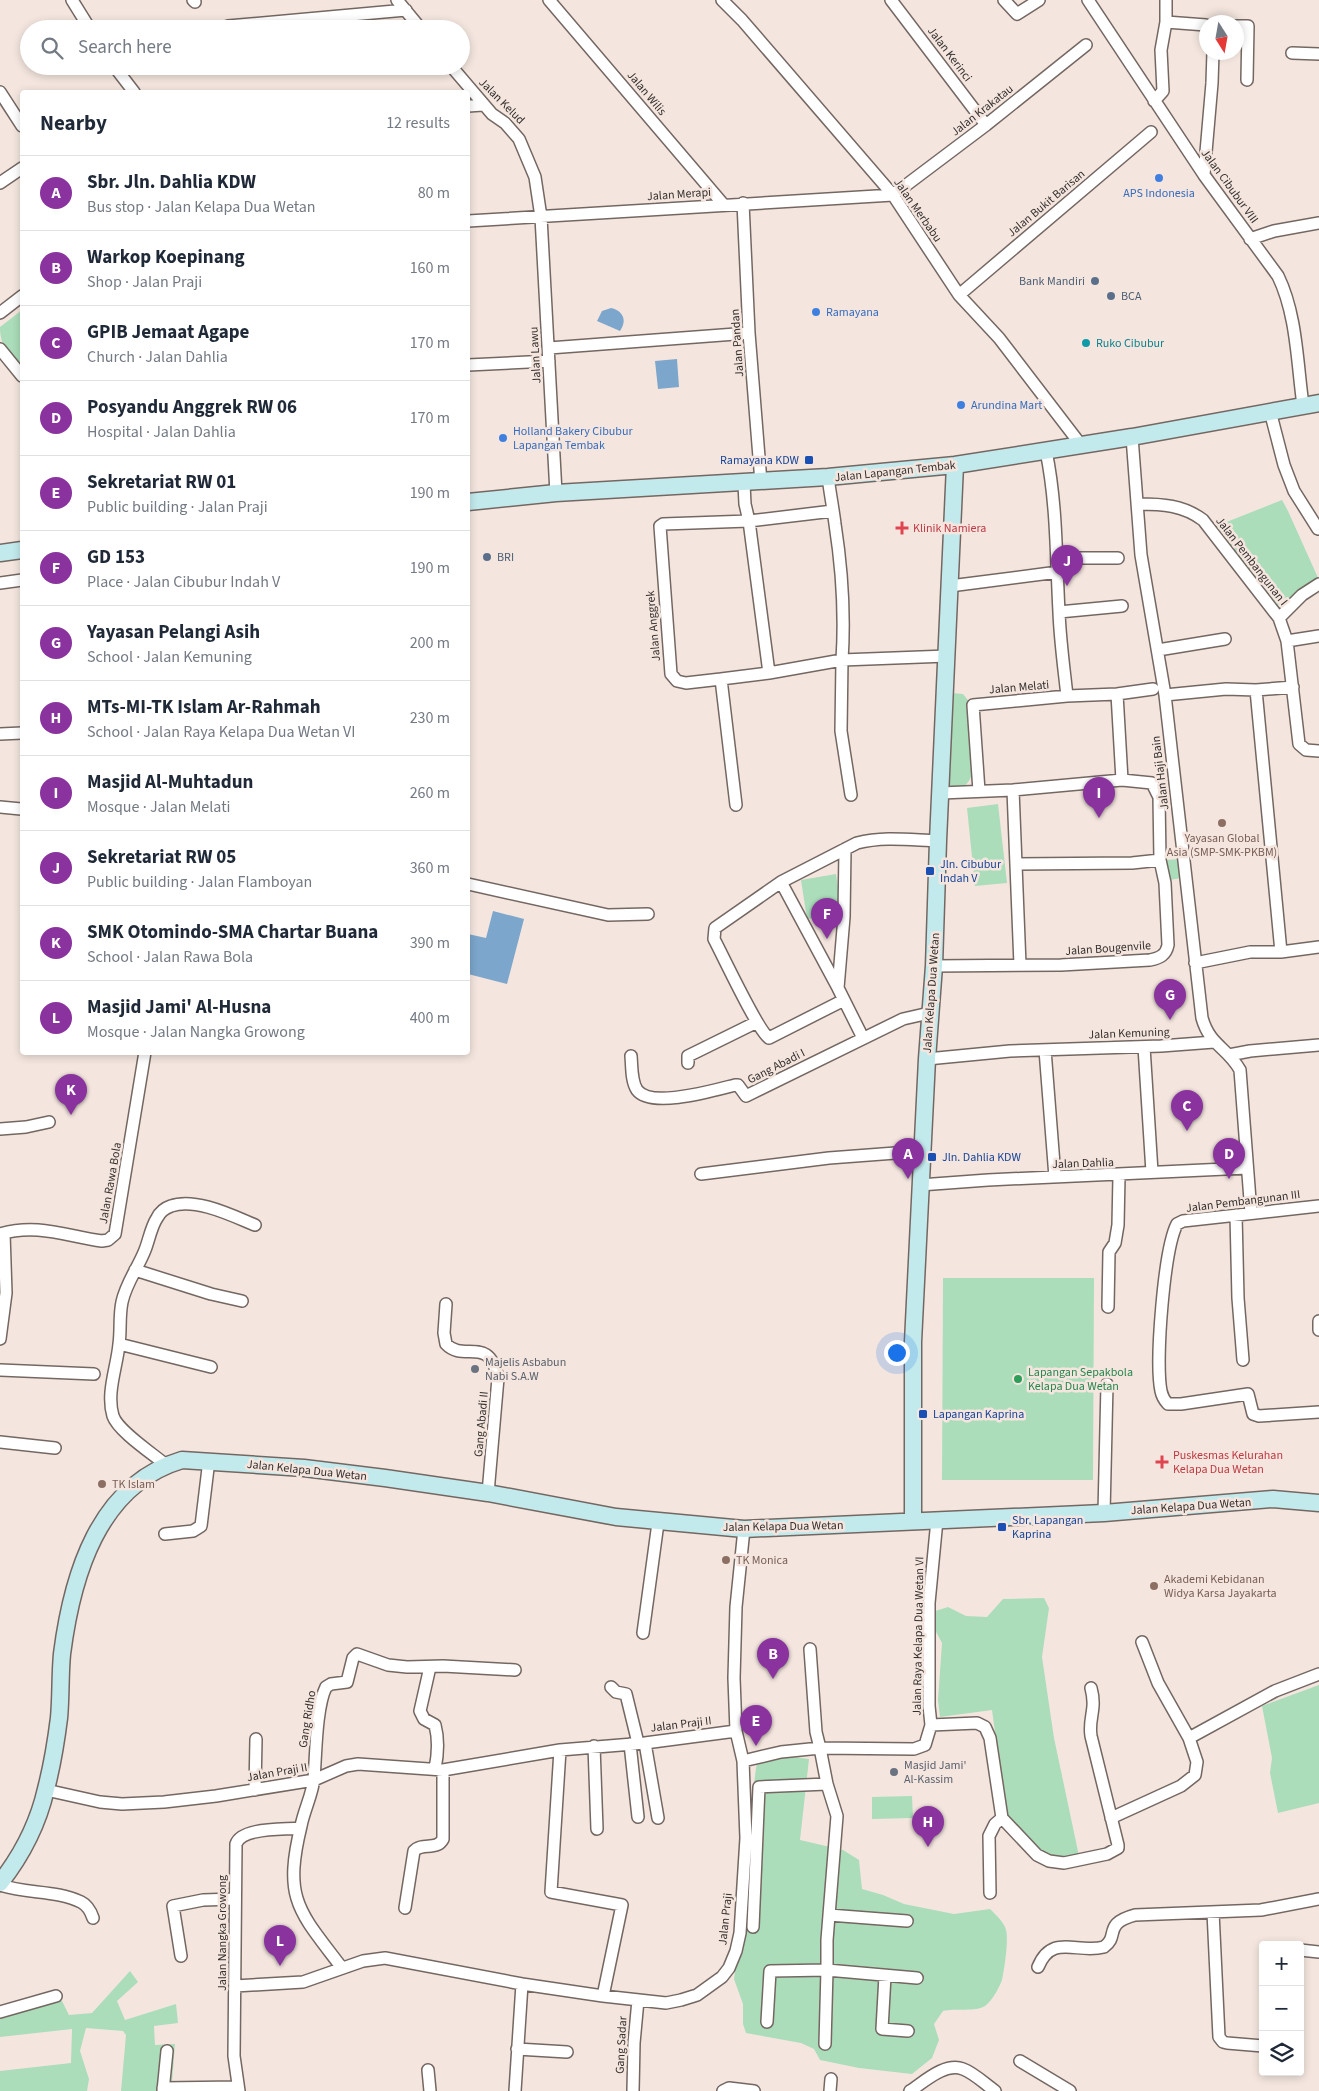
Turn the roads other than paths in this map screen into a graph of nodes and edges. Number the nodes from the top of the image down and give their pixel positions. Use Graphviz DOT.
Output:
graph roads {
  1 [pos="72,0"];
  2 [pos="397,0"];
  3 [pos="549,0"];
  4 [pos="722,0"];
  5 [pos="891,0"];
  6 [pos="1004,0"];
  7 [pos="1039,0"];
  8 [pos="1088,0"];
  9 [pos="1166,0"];
  10 [pos="406,10"];
  11 [pos="84,20"];
  12 [pos="295,20"];
  13 [pos="414,20"];
  14 [pos="1166,22"];
  15 [pos="1199,24"];
  16 [pos="1086,45"];
  17 [pos="1244,48"];
  18 [pos="1292,53"];
  19 [pos="1319,54"];
  20 [pos="1213,60"];
  21 [pos="121,75"];
  22 [pos="459,75"];
  23 [pos="1247,80"];
  24 [pos="132,90"];
  25 [pos="0,92"];
  26 [pos="1154,101"];
  27 [pos="483,105"];
  28 [pos="470,106"];
  29 [pos="20,123"];
  30 [pos="986,125"];
  31 [pos="1152,132"];
  32 [pos="20,169"];
  33 [pos="1204,175"];
  34 [pos="0,183"];
  35 [pos="893,195"];
  36 [pos="743,203"];
  37 [pos="723,204"];
  38 [pos="541,217"];
  39 [pos="470,221"];
  40 [pos="1319,223"];
  41 [pos="1250,239"];
  42 [pos="958,295"];
  43 [pos="20,298"];
  44 [pos="0,313"];
  45 [pos="749,333"];
  46 [pos="549,348"];
  47 [pos="0,349"];
  48 [pos="549,361"];
  49 [pos="470,365"];
  50 [pos="20,374"];
  51 [pos="1311,404"];
  52 [pos="1270,412"];
  53 [pos="1132,437"];
  54 [pos="1081,445"];
  55 [pos="1046,451"];
  56 [pos="955,465"];
  57 [pos="828,478"];
  58 [pos="761,482"];
  59 [pos="744,484"];
  60 [pos="556,492"];
  61 [pos="470,502"];
  62 [pos="1138,504"];
  63 [pos="833,511"];
  64 [pos="749,521"];
  65 [pos="1318,529"];
  66 [pos="20,550"];
  67 [pos="0,553"];
  68 [pos="1057,558"];
  69 [pos="1118,558"];
  70 [pos="1058,572"];
  71 [pos="20,580"];
  72 [pos="0,583"];
  73 [pos="1319,584"];
  74 [pos="950,586"];
  75 [pos="1122,606"];
  76 [pos="1059,612"];
  77 [pos="1279,618"];
  78 [pos="1319,636"];
  79 [pos="1225,639"];
  80 [pos="1287,641"];
  81 [pos="1158,650"];
  82 [pos="947,656"];
  83 [pos="842,660"];
  84 [pos="769,673"];
  85 [pos="721,679"];
  86 [pos="1293,687"];
  87 [pos="1153,689"];
  88 [pos="1256,690"];
  89 [pos="1117,694"];
  90 [pos="1165,695"];
  91 [pos="1067,696"];
  92 [pos="20,733"];
  93 [pos="0,734"];
  94 [pos="1319,751"];
  95 [pos="1122,780"];
  96 [pos="1013,790"];
  97 [pos="980,791"];
  98 [pos="941,793"];
  99 [pos="851,795"];
  100 [pos="736,804"];
  101 [pos="0,807"];
  102 [pos="20,809"];
  103 [pos="938,842"];
  104 [pos="845,849"];
  105 [pos="1160,860"];
  106 [pos="1017,864"];
  107 [pos="780,882"];
  108 [pos="470,884"];
  109 [pos="648,914"];
  110 [pos="1319,948"];
  111 [pos="1281,952"];
  112 [pos="1195,963"];
  113 [pos="1020,965"];
  114 [pos="934,966"];
  115 [pos="838,988"];
  116 [pos="844,1000"];
  117 [pos="931,1016"];
  118 [pos="757,1022"];
  119 [pos="863,1038"];
  120 [pos="1214,1042"];
  121 [pos="1319,1046"];
  122 [pos="1144,1047"];
  123 [pos="1045,1050"];
  124 [pos="145,1055"];
  125 [pos="1229,1055"];
  126 [pos="631,1056"];
  127 [pos="927,1059"];
  128 [pos="688,1063"];
  129 [pos="48,1122"];
  130 [pos="0,1129"];
  131 [pos="922,1151"];
  132 [pos="1247,1168"];
  133 [pos="1152,1172"];
  134 [pos="700,1174"];
  135 [pos="1119,1176"];
  136 [pos="1054,1177"];
  137 [pos="920,1185"];
  138 [pos="1319,1206"];
  139 [pos="1251,1213"];
  140 [pos="1236,1215"];
  141 [pos="255,1225"];
  142 [pos="2,1234"];
  143 [pos="135,1270"];
  144 [pos="242,1301"];
  145 [pos="446,1304"];
  146 [pos="1108,1307"];
  147 [pos="1319,1321"];
  148 [pos="1319,1330"];
  149 [pos="0,1339"];
  150 [pos="119,1344"];
  151 [pos="1243,1360"];
  152 [pos="211,1368"];
  153 [pos="0,1370"];
  154 [pos="94,1374"];
  155 [pos="1106,1384"];
  156 [pos="1319,1412"];
  157 [pos="0,1442"];
  158 [pos="55,1448"];
  159 [pos="209,1460"];
  160 [pos="166,1465"];
  161 [pos="488,1493"];
  162 [pos="1319,1503"];
  163 [pos="1104,1513"];
  164 [pos="937,1520"];
  165 [pos="913,1521"];
  166 [pos="658,1523"];
  167 [pos="744,1529"];
  168 [pos="165,1534"];
  169 [pos="643,1633"];
  170 [pos="1142,1642"];
  171 [pos="810,1649"];
  172 [pos="430,1667"];
  173 [pos="515,1670"];
  174 [pos="1319,1674"];
  175 [pos="611,1687"];
  176 [pos="1091,1688"];
  177 [pos="931,1725"];
  178 [pos="736,1731"];
  179 [pos="1188,1738"];
  180 [pos="256,1739"];
  181 [pos="638,1743"];
  182 [pos="594,1746"];
  183 [pos="820,1748"];
  184 [pos="560,1750"];
  185 [pos="743,1761"];
  186 [pos="439,1770"];
  187 [pos="314,1780"];
  188 [pos="827,1784"];
  189 [pos="46,1790"];
  190 [pos="256,1790"];
  191 [pos="638,1817"];
  192 [pos="658,1818"];
  193 [pos="1002,1818"];
  194 [pos="1111,1818"];
  195 [pos="300,1828"];
  196 [pos="597,1830"];
  197 [pos="0,1884"];
  198 [pos="990,1893"];
  199 [pos="235,1899"];
  200 [pos="1319,1899"];
  201 [pos="405,1908"];
  202 [pos="1213,1912"];
  203 [pos="829,1915"];
  204 [pos="94,1918"];
  205 [pos="907,1921"];
  206 [pos="753,1927"];
  207 [pos="1304,1950"];
  208 [pos="1319,1952"];
  209 [pos="181,1956"];
  210 [pos="1038,1967"];
  211 [pos="342,1968"];
  212 [pos="828,1970"];
  213 [pos="885,1976"];
  214 [pos="917,1978"];
  215 [pos="522,1984"];
  216 [pos="235,1986"];
  217 [pos="56,1996"];
  218 [pos="603,1996"];
  219 [pos="638,2000"];
  220 [pos="0,2012"];
  221 [pos="767,2022"];
  222 [pos="908,2031"];
  223 [pos="825,2044"];
  224 [pos="1259,2046"];
  225 [pos="518,2049"];
  226 [pos="166,2050"];
  227 [pos="567,2052"];
  228 [pos="1020,2061"];
  229 [pos="428,2070"];
  230 [pos="163,2089"];
  231 [pos="238,2089"];
  232 [pos="430,2091"];
  233 [pos="515,2091"];
  234 [pos="633,2091"];
  235 [pos="723,2091"];
  236 [pos="754,2091"];
  237 [pos="910,2091"];
  238 [pos="995,2091"];
  239 [pos="1070,2091"];
  1 -- 11 [label="street"];
  2 -- 10 [label="street"];
  3 -- 37 [label="street, Jalan Wilis"];
  4 -- 35 [label="street, Jalan Merbabu"];
  5 -- 30 [label="street, Jalan Kerinci"];
  6 -- 7 [label="street"];
  8 -- 26 [label="street, Jalan Cibubur VIII"];
  9 -- 14 [label="street"];
  10 -- 12 [label="street"];
  10 -- 13 [label="street"];
  14 -- 15 [label="street"];
  14 -- 26 [label="street"];
  16 -- 30 [label="street, Jalan Krakatau"];
  17 -- 23 [label="street"];
  18 -- 19 [label="street"];
  20 -- 33 [label="street"];
  21 -- 24 [label="street"];
  22 -- 27 [label="street, Jalan Kelud"];
  25 -- 29 [label="street"];
  26 -- 33 [label="street, Jalan Cibubur VIII"];
  27 -- 28 [label="street"];
  27 -- 38 [label="street, Jalan Kelud"];
  30 -- 35 [label="street, Jalan Krakatau"];
  31 -- 42 [label="street, Jalan Bukit Barisan"];
  32 -- 34 [label="street"];
  33 -- 41 [label="street, Jalan Cibubur VIII"];
  35 -- 36 [label="street, Jalan Merapi"];
  35 -- 42 [label="street, Jalan Merbabu"];
  36 -- 37 [label="street, Jalan Merapi"];
  36 -- 45 [label="street, Jalan Pandan"];
  37 -- 38 [label="street, Jalan Merapi"];
  38 -- 39 [label="street, Jalan Merapi"];
  38 -- 46 [label="street, Jalan Lawu"];
  40 -- 41 [label="street"];
  41 -- 51 [label="street, Jalan Cibubur VIII"];
  42 -- 54 [label="street, Jalan Merbabu"];
  43 -- 44 [label="street"];
  45 -- 46 [label="street"];
  45 -- 58 [label="street, Jalan Pandan"];
  46 -- 48 [label="street, Jalan Lawu"];
  47 -- 50 [label="street"];
  48 -- 49 [label="street"];
  48 -- 60 [label="street, Jalan Lawu"];
  51 -- 52 [label="street, Jalan Lapangan Tembak"];
  52 -- 53 [label="street, Jalan Lapangan Tembak"];
  52 -- 65 [label="street"];
  53 -- 54 [label="street, Jalan Lapangan Tembak"];
  53 -- 62 [label="street, Jalan Haji Bain"];
  54 -- 55 [label="street, Jalan Lapangan Tembak"];
  55 -- 56 [label="street, Jalan Lapangan Tembak"];
  55 -- 68 [label="street"];
  56 -- 57 [label="street, Jalan Lapangan Tembak"];
  56 -- 74 [label="street, Jalan Kelapa Dua Wetan"];
  57 -- 58 [label="street, Jalan Lapangan Tembak"];
  57 -- 63 [label="street"];
  58 -- 59 [label="street, Jalan Lapangan Tembak"];
  59 -- 60 [label="street, Jalan Lapangan Tembak"];
  59 -- 64 [label="street"];
  60 -- 61 [label="street, Jalan Lapangan Tembak"];
  62 -- 77 [label="street, Jalan Pembangunan I"];
  62 -- 81 [label="street, Jalan Haji Bain"];
  63 -- 64 [label="street"];
  63 -- 83 [label="street"];
  64 -- 84 [label="street"];
  64 -- 85 [label="street, Jalan Anggrek"];
  66 -- 67 [label="street"];
  68 -- 69 [label="street"];
  68 -- 70 [label="street"];
  70 -- 74 [label="street"];
  70 -- 76 [label="street"];
  71 -- 72 [label="street"];
  73 -- 77 [label="street"];
  74 -- 82 [label="street, Jalan Kelapa Dua Wetan"];
  75 -- 76 [label="street"];
  76 -- 91 [label="street"];
  77 -- 80 [label="street, Jalan Pembangunan I"];
  78 -- 80 [label="street"];
  79 -- 81 [label="street"];
  80 -- 86 [label="street, Jalan Pembangunan I"];
  81 -- 90 [label="street, Jalan Haji Bain"];
  82 -- 83 [label="street, Jalan Anggrek"];
  82 -- 98 [label="street, Jalan Kelapa Dua Wetan"];
  83 -- 84 [label="street, Jalan Anggrek"];
  83 -- 99 [label="street"];
  84 -- 85 [label="street, Jalan Anggrek"];
  85 -- 100 [label="street"];
  86 -- 88 [label="street"];
  86 -- 94 [label="street, Jalan Pembangunan I"];
  87 -- 89 [label="street, Jalan Melati"];
  88 -- 90 [label="street"];
  88 -- 111 [label="street"];
  89 -- 91 [label="street, Jalan Melati"];
  89 -- 95 [label="street"];
  90 -- 112 [label="street, Jalan Haji Bain"];
  91 -- 97 [label="street, Jalan Melati"];
  92 -- 93 [label="street"];
  95 -- 96 [label="street"];
  95 -- 105 [label="street"];
  96 -- 97 [label="street"];
  96 -- 106 [label="street"];
  97 -- 98 [label="street"];
  98 -- 103 [label="street, Jalan Kelapa Dua Wetan"];
  101 -- 102 [label="street"];
  103 -- 104 [label="street"];
  103 -- 114 [label="street, Jalan Kelapa Dua Wetan"];
  104 -- 107 [label="street"];
  104 -- 115 [label="street"];
  105 -- 106 [label="street"];
  105 -- 113 [label="street, Jalan Bougenvile"];
  106 -- 113 [label="street"];
  107 -- 115 [label="street"];
  107 -- 118 [label="street"];
  108 -- 109 [label="street"];
  110 -- 111 [label="street"];
  111 -- 112 [label="street"];
  112 -- 120 [label="street, Jalan Haji Bain"];
  113 -- 114 [label="street, Jalan Bougenvile"];
  114 -- 117 [label="street, Jalan Kelapa Dua Wetan"];
  115 -- 116 [label="street"];
  116 -- 118 [label="street"];
  116 -- 119 [label="street"];
  117 -- 119 [label="street, Gang Abadi I"];
  117 -- 127 [label="street, Jalan Kelapa Dua Wetan"];
  118 -- 128 [label="street"];
  119 -- 126 [label="street, Gang Abadi I"];
  120 -- 122 [label="street, Jalan Kemuning"];
  120 -- 125 [label="street, Jalan Haji Bain"];
  121 -- 125 [label="street"];
  122 -- 123 [label="street, Jalan Kemuning"];
  122 -- 133 [label="street"];
  123 -- 127 [label="street, Jalan Kemuning"];
  123 -- 136 [label="street"];
  124 -- 142 [label="street, Jalan Rawa Bola"];
  125 -- 132 [label="street, Jalan Haji Bain"];
  127 -- 131 [label="street, Jalan Kelapa Dua Wetan"];
  129 -- 130 [label="street"];
  131 -- 134 [label="street"];
  131 -- 137 [label="street, Jalan Kelapa Dua Wetan"];
  132 -- 133 [label="street, Jalan Dahlia"];
  132 -- 139 [label="street, Jalan Haji Bain"];
  133 -- 135 [label="street, Jalan Dahlia"];
  135 -- 136 [label="street, Jalan Dahlia"];
  135 -- 146 [label="street"];
  136 -- 137 [label="street, Jalan Dahlia"];
  137 -- 165 [label="street, Jalan Kelapa Dua Wetan"];
  138 -- 139 [label="street, Jalan Pembangunan III"];
  139 -- 140 [label="street, Jalan Pembangunan III"];
  140 -- 151 [label="street"];
  140 -- 156 [label="street, Jalan Pembangunan III"];
  141 -- 143 [label="street"];
  142 -- 149 [label="street, Jalan Rawa Bola"];
  143 -- 144 [label="street"];
  143 -- 150 [label="street"];
  145 -- 161 [label="street, Gang Abadi II"];
  147 -- 148 [label="street"];
  150 -- 152 [label="street"];
  150 -- 160 [label="street"];
  153 -- 154 [label="street"];
  155 -- 163 [label="street"];
  157 -- 158 [label="street"];
  159 -- 160 [label="street, Jalan Kelapa Dua Wetan"];
  159 -- 161 [label="street, Jalan Kelapa Dua Wetan"];
  159 -- 168 [label="street"];
  160 -- 189 [label="street, Jalan Kelapa Dua Wetan"];
  161 -- 166 [label="street, Jalan Kelapa Dua Wetan"];
  162 -- 163 [label="street, Jalan Kelapa Dua Wetan"];
  163 -- 164 [label="street, Jalan Kelapa Dua Wetan"];
  164 -- 165 [label="street, Jalan Kelapa Dua Wetan"];
  164 -- 177 [label="street, Jalan Raya Kelapa Dua Wetan VI"];
  165 -- 167 [label="street, Jalan Kelapa Dua Wetan"];
  166 -- 167 [label="street, Jalan Kelapa Dua Wetan"];
  166 -- 169 [label="street"];
  167 -- 178 [label="street, Jalan Praji"];
  170 -- 179 [label="street"];
  171 -- 183 [label="street"];
  172 -- 173 [label="street"];
  172 -- 186 [label="street"];
  172 -- 187 [label="street, Gang Ridho"];
  174 -- 179 [label="street"];
  175 -- 181 [label="street"];
  176 -- 194 [label="street"];
  177 -- 183 [label="street"];
  177 -- 193 [label="street, Jalan Raya Kelapa Dua Wetan VI"];
  178 -- 181 [label="street, Jalan Praji II"];
  178 -- 185 [label="street, Jalan Praji"];
  179 -- 194 [label="street"];
  180 -- 190 [label="street"];
  181 -- 182 [label="street, Jalan Praji II"];
  181 -- 191 [label="street"];
  181 -- 192 [label="street"];
  182 -- 184 [label="street, Jalan Praji II"];
  182 -- 196 [label="street"];
  183 -- 185 [label="street"];
  183 -- 188 [label="street"];
  184 -- 186 [label="street, Jalan Praji II"];
  184 -- 218 [label="street"];
  185 -- 219 [label="street, Jalan Praji"];
  186 -- 187 [label="street, Jalan Praji II"];
  186 -- 201 [label="street"];
  187 -- 190 [label="street, Jalan Praji II"];
  187 -- 195 [label="street"];
  188 -- 203 [label="street"];
  188 -- 206 [label="street"];
  189 -- 190 [label="street, Jalan Praji II"];
  189 -- 197 [label="street, Jalan Kelapa Dua Wetan"];
  193 -- 194 [label="street"];
  193 -- 198 [label="street"];
  195 -- 199 [label="street, Jalan Nangka Growong"];
  195 -- 211 [label="street"];
  197 -- 204 [label="street"];
  199 -- 209 [label="street"];
  199 -- 216 [label="street, Jalan Nangka Growong"];
  200 -- 202 [label="street"];
  202 -- 210 [label="street"];
  202 -- 224 [label="street"];
  203 -- 205 [label="street"];
  203 -- 212 [label="street"];
  207 -- 208 [label="street"];
  211 -- 215 [label="street, Jalan Praji"];
  211 -- 216 [label="street, Jalan Praji"];
  212 -- 213 [label="street"];
  212 -- 221 [label="street"];
  212 -- 223 [label="street"];
  213 -- 214 [label="street"];
  213 -- 222 [label="street"];
  215 -- 218 [label="street, Jalan Praji"];
  215 -- 225 [label="street"];
  216 -- 231 [label="street, Jalan Nangka Growong"];
  217 -- 220 [label="street"];
  218 -- 219 [label="street, Jalan Praji"];
  219 -- 234 [label="street, Gang Sadar"];
  225 -- 227 [label="street"];
  225 -- 233 [label="street"];
  226 -- 230 [label="street"];
  228 -- 239 [label="street"];
  229 -- 232 [label="street"];
  230 -- 231 [label="street"];
  235 -- 236 [label="street"];
  237 -- 238 [label="street"];
}
